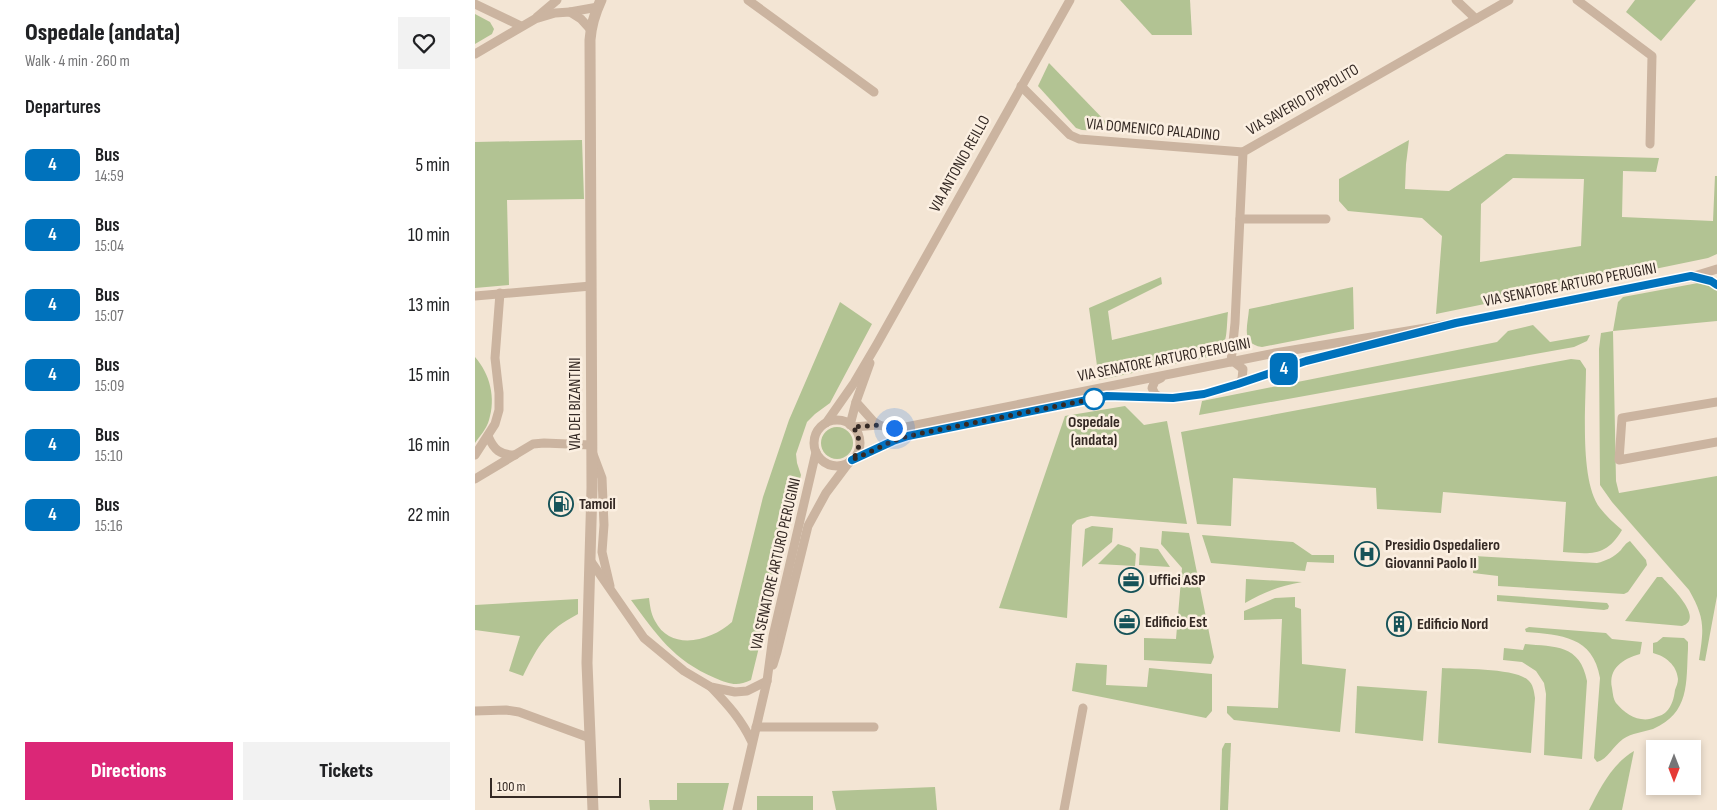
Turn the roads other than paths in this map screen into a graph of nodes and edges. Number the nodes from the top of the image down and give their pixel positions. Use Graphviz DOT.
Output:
graph roads {
  1 [pos="557,0"];
  2 [pos="748,0"];
  3 [pos="1070,0"];
  4 [pos="1456,0"];
  5 [pos="1509,0"];
  6 [pos="1577,0"];
  7 [pos="599,2"];
  8 [pos="475,4"];
  9 [pos="570,12"];
  10 [pos="535,19"];
  11 [pos="1476,19"];
  12 [pos="521,26"];
  13 [pos="591,30"];
  14 [pos="475,54"];
  15 [pos="1021,86"];
  16 [pos="874,92"];
  17 [pos="1650,144"];
  18 [pos="1243,152"];
  19 [pos="1240,219"];
  20 [pos="1325,219"];
  21 [pos="1717,268"];
  22 [pos="1691,276"];
  23 [pos="1717,285"];
  24 [pos="591,286"];
  25 [pos="500,294"];
  26 [pos="475,296"];
  27 [pos="1456,323"];
  28 [pos="877,344"];
  29 [pos="1233,362"];
  30 [pos="1164,377"];
  31 [pos="1238,384"];
  32 [pos="1161,398"];
  33 [pos="856,402"];
  34 [pos="1717,402"];
  35 [pos="826,423"];
  36 [pos="879,425"];
  37 [pos="852,426"];
  38 [pos="488,436"];
  39 [pos="1717,442"];
  40 [pos="591,448"];
  41 [pos="816,452"];
  42 [pos="475,455"];
  43 [pos="515,455"];
  44 [pos="851,460"];
  45 [pos="475,480"];
  46 [pos="594,554"];
  47 [pos="588,587"];
  48 [pos="611,591"];
  49 [pos="767,681"];
  50 [pos="711,687"];
  51 [pos="1083,708"];
  52 [pos="475,710"];
  53 [pos="756,726"];
  54 [pos="874,727"];
  55 [pos="590,738"];
  56 [pos="752,742"];
  57 [pos="593,810"];
  58 [pos="737,810"];
  59 [pos="1064,810"];
  1 -- 10 [label="street"];
  2 -- 16 [label="street"];
  3 -- 15 [label="street, VIA ANTONIO REILLO"];
  4 -- 11 [label="street"];
  5 -- 11 [label="street, VIA SAVERIO D'IPPOLITO"];
  6 -- 17 [label="street"];
  7 -- 9 [label="street"];
  7 -- 13 [label="street, VIA DEI BIZANTINI"];
  8 -- 12 [label="street"];
  9 -- 10 [label="street"];
  9 -- 13 [label="street"];
  10 -- 12 [label="street"];
  11 -- 18 [label="street, VIA SAVERIO D'IPPOLITO"];
  12 -- 14 [label="street"];
  13 -- 24 [label="street, VIA DEI BIZANTINI"];
  15 -- 18 [label="street, VIA DOMENICO PALADINO"];
  15 -- 28 [label="street, VIA ANTONIO REILLO"];
  18 -- 19 [label="street, VIA SAVERIO D'IPPOLITO"];
  19 -- 20 [label="street"];
  19 -- 29 [label="street, VIA SAVERIO D'IPPOLITO"];
  21 -- 22 [label="street, VIA SENATORE ARTURO PERUGINI"];
  22 -- 23 [label="street, VIA SENATORE ARTURO PERUGINI"];
  22 -- 27 [label="street, VIA SENATORE ARTURO PERUGINI"];
  24 -- 25 [label="street"];
  24 -- 40 [label="street, VIA DEI BIZANTINI"];
  25 -- 26 [label="street"];
  25 -- 38 [label="street"];
  27 -- 29 [label="street, VIA SENATORE ARTURO PERUGINI"];
  27 -- 31 [label="street, VIA SENATORE ARTURO PERUGINI"];
  28 -- 33 [label="street, VIA ANTONIO REILLO"];
  28 -- 35 [label="street, VIA ANTONIO REILLO"];
  29 -- 30 [label="street, VIA SENATORE ARTURO PERUGINI"];
  29 -- 31 [label="street"];
  30 -- 32 [label="street"];
  30 -- 36 [label="street, VIA SENATORE ARTURO PERUGINI"];
  31 -- 32 [label="street, VIA SENATORE ARTURO PERUGINI"];
  32 -- 44 [label="street, VIA SENATORE ARTURO PERUGINI"];
  33 -- 36 [label="street"];
  33 -- 37 [label="street, VIA ANTONIO REILLO"];
  34 -- 39 [label="street"];
  35 -- 37 [label="street"];
  35 -- 41 [label="street"];
  36 -- 37 [label="street, VIA SENATORE ARTURO PERUGINI"];
  37 -- 44 [label="street"];
  38 -- 42 [label="street"];
  38 -- 43 [label="street"];
  40 -- 43 [label="street"];
  40 -- 46 [label="street, VIA DEI BIZANTINI"];
  41 -- 44 [label="street"];
  41 -- 49 [label="street, VIA SENATORE ARTURO PERUGINI"];
  43 -- 45 [label="street"];
  44 -- 49 [label="street, VIA SENATORE ARTURO PERUGINI"];
  46 -- 47 [label="street, VIA DEI BIZANTINI"];
  46 -- 48 [label="street"];
  46 -- 48 [label="street"];
  47 -- 48 [label="street"];
  47 -- 55 [label="street, VIA DEI BIZANTINI"];
  48 -- 50 [label="street"];
  49 -- 50 [label="street"];
  49 -- 53 [label="street, VIA SENATORE ARTURO PERUGINI"];
  50 -- 56 [label="street"];
  51 -- 59 [label="street"];
  52 -- 55 [label="street"];
  53 -- 54 [label="street"];
  53 -- 56 [label="street, VIA SENATORE ARTURO PERUGINI"];
  55 -- 57 [label="street, VIA DEI BIZANTINI"];
  56 -- 58 [label="street, VIA SENATORE ARTURO PERUGINI"];
}
